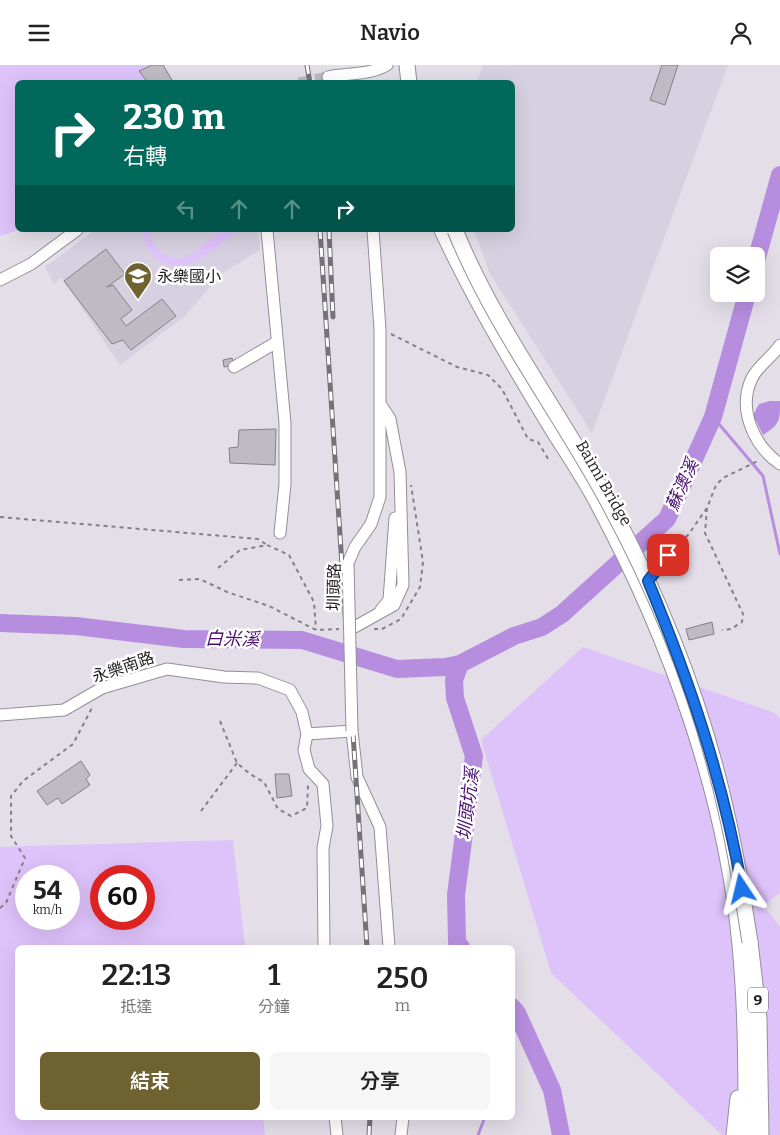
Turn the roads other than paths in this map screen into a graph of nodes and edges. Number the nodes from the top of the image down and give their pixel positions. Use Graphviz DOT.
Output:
graph roads {
  1 [pos="387,65"];
  2 [pos="407,65"];
  3 [pos="417,65"];
  4 [pos="355,73"];
  5 [pos="328,77"];
  6 [pos="409,80"];
  7 [pos="419,80"];
  8 [pos="73,232"];
  9 [pos="267,232"];
  10 [pos="372,232"];
  11 [pos="443,232"];
  12 [pos="456,232"];
  13 [pos="0,280"];
  14 [pos="277,342"];
  15 [pos="780,345"];
  16 [pos="234,367"];
  17 [pos="381,405"];
  18 [pos="780,464"];
  19 [pos="280,533"];
  20 [pos="668,555"];
  21 [pos="643,583"];
  22 [pos="351,629"];
  23 [pos="0,715"];
  24 [pos="352,731"];
  25 [pos="307,734"];
  26 [pos="745,942"];
  27 [pos="324,945"];
  28 [pos="389,945"];
  29 [pos="746,1042"];
  30 [pos="335,1120"];
  31 [pos="403,1120"];
  32 [pos="337,1135"];
  33 [pos="401,1135"];
  34 [pos="734,1135"];
  35 [pos="746,1135"];
  36 [pos="761,1135"];
  1 -- 4 [label="street"];
  2 -- 6 [label="main road"];
  3 -- 7 [label="main road"];
  4 -- 5 [label="street"];
  8 -- 13 [label="street"];
  9 -- 14 [label="street"];
  10 -- 17 [label="street, 圳頭路"];
  11 -- 21 [label="main road, Baimi Bridge / 9"];
  12 -- 21 [label="main road, Baimi Bridge / 9, bridge"];
  14 -- 16 [label="street"];
  14 -- 19 [label="street"];
  15 -- 18 [label="street"];
  17 -- 22 [label="street"];
  17 -- 24 [label="street, 圳頭路, bridge"];
  20 -- 21 [label="street"];
  21 -- 26 [label="main road, Baimi Bridge / 9, bridge"];
  23 -- 25 [label="street, 永樂南路"];
  24 -- 25 [label="street"];
  24 -- 28 [label="street, 圳頭路"];
  25 -- 27 [label="street, 永樂南路"];
  26 -- 29 [label="main road, 9"];
  26 -- 36 [label="main road, 9"];
  29 -- 34 [label="main road"];
  29 -- 35 [label="main road, 9"];
  30 -- 32 [label="street"];
  31 -- 33 [label="street"];
}
